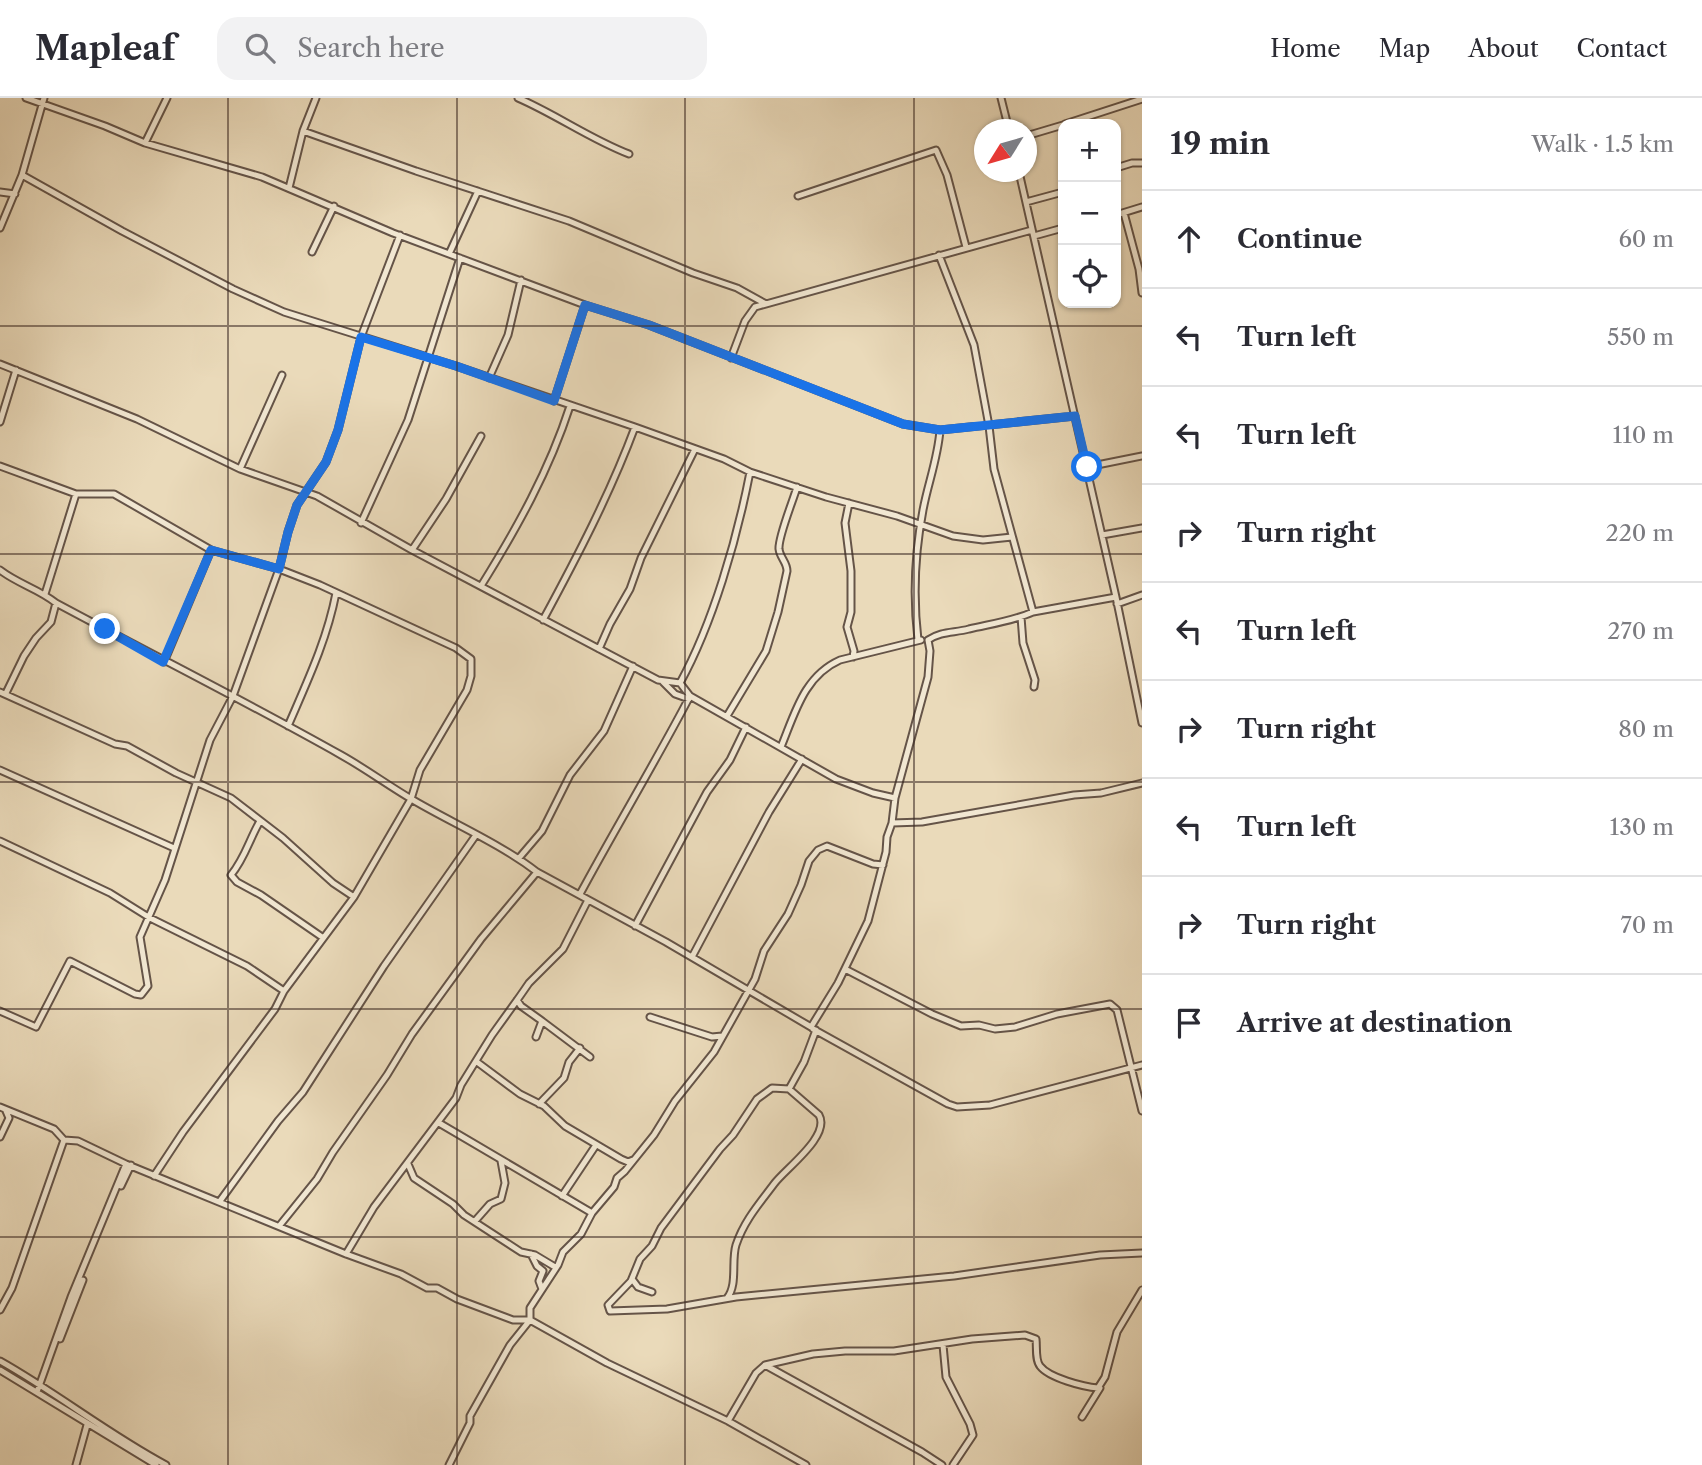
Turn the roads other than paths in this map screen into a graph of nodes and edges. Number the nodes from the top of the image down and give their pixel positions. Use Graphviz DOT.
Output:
graph roads {
  1 [pos="26,98"];
  2 [pos="167,98"];
  3 [pos="316,98"];
  4 [pos="519,98"];
  5 [pos="1001,98"];
  6 [pos="1142,99"];
  7 [pos="42,101"];
  8 [pos="1006,119"];
  9 [pos="1082,119"];
  10 [pos="1058,127"];
  11 [pos="303,131"];
  12 [pos="1037,133"];
  13 [pos="145,143"];
  14 [pos="629,154"];
  15 [pos="1142,163"];
  16 [pos="1121,167"];
  17 [pos="22,175"];
  18 [pos="1022,182"];
  19 [pos="289,188"];
  20 [pos="478,191"];
  21 [pos="0,192"];
  22 [pos="1058,193"];
  23 [pos="15,194"];
  24 [pos="798,196"];
  25 [pos="1027,202"];
  26 [pos="334,206"];
  27 [pos="1142,208"];
  28 [pos="1124,213"];
  29 [pos="1121,214"];
  30 [pos="0,228"];
  31 [pos="1058,230"];
  32 [pos="1033,233"];
  33 [pos="400,235"];
  34 [pos="966,247"];
  35 [pos="312,252"];
  36 [pos="449,254"];
  37 [pos="939,255"];
  38 [pos="460,258"];
  39 [pos="1141,269"];
  40 [pos="521,280"];
  41 [pos="1142,293"];
  42 [pos="766,304"];
  43 [pos="585,305"];
  44 [pos="361,337"];
  45 [pos="429,357"];
  46 [pos="731,358"];
  47 [pos="0,364"];
  48 [pos="16,370"];
  49 [pos="282,375"];
  50 [pos="489,378"];
  51 [pos="554,401"];
  52 [pos="570,406"];
  53 [pos="1075,416"];
  54 [pos="0,422"];
  55 [pos="989,426"];
  56 [pos="635,427"];
  57 [pos="940,430"];
  58 [pos="481,436"];
  59 [pos="695,449"];
  60 [pos="1142,456"];
  61 [pos="0,466"];
  62 [pos="1087,467"];
  63 [pos="240,468"];
  64 [pos="750,472"];
  65 [pos="797,487"];
  66 [pos="307,493"];
  67 [pos="76,494"];
  68 [pos="849,503"];
  69 [pos="361,523"];
  70 [pos="920,525"];
  71 [pos="1142,528"];
  72 [pos="1102,535"];
  73 [pos="1012,537"];
  74 [pos="211,550"];
  75 [pos="411,550"];
  76 [pos="279,569"];
  77 [pos="0,570"];
  78 [pos="481,586"];
  79 [pos="336,593"];
  80 [pos="45,594"];
  81 [pos="1142,595"];
  82 [pos="1117,600"];
  83 [pos="56,603"];
  84 [pos="1033,612"];
  85 [pos="1021,617"];
  86 [pos="543,620"];
  87 [pos="918,640"];
  88 [pos="928,640"];
  89 [pos="599,649"];
  90 [pos="853,657"];
  91 [pos="163,662"];
  92 [pos="633,666"];
  93 [pos="662,681"];
  94 [pos="680,683"];
  95 [pos="1034,687"];
  96 [pos="3,693"];
  97 [pos="233,696"];
  98 [pos="690,698"];
  99 [pos="727,716"];
  100 [pos="1142,723"];
  101 [pos="288,726"];
  102 [pos="746,727"];
  103 [pos="781,747"];
  104 [pos="802,759"];
  105 [pos="0,770"];
  106 [pos="198,781"];
  107 [pos="1142,783"];
  108 [pos="895,798"];
  109 [pos="411,799"];
  110 [pos="260,821"];
  111 [pos="892,822"];
  112 [pos="476,835"];
  113 [pos="0,841"];
  114 [pos="174,848"];
  115 [pos="519,858"];
  116 [pos="883,865"];
  117 [pos="537,872"];
  118 [pos="580,894"];
  119 [pos="354,897"];
  120 [pos="588,900"];
  121 [pos="150,918"];
  122 [pos="635,926"];
  123 [pos="322,937"];
  124 [pos="691,957"];
  125 [pos="845,969"];
  126 [pos="748,990"];
  127 [pos="284,991"];
  128 [pos="517,1000"];
  129 [pos="0,1011"];
  130 [pos="650,1017"];
  131 [pos="542,1021"];
  132 [pos="813,1029"];
  133 [pos="722,1036"];
  134 [pos="536,1037"];
  135 [pos="580,1048"];
  136 [pos="590,1057"];
  137 [pos="477,1062"];
  138 [pos="1142,1065"];
  139 [pos="1132,1067"];
  140 [pos="789,1089"];
  141 [pos="539,1104"];
  142 [pos="2,1108"];
  143 [pos="1142,1111"];
  144 [pos="439,1123"];
  145 [pos="0,1137"];
  146 [pos="64,1140"];
  147 [pos="596,1144"];
  148 [pos="500,1159"];
  149 [pos="633,1160"];
  150 [pos="408,1164"];
  151 [pos="129,1165"];
  152 [pos="154,1175"];
  153 [pos="562,1196"];
  154 [pos="220,1201"];
  155 [pos="592,1213"];
  156 [pos="475,1221"];
  157 [pos="280,1226"];
  158 [pos="1142,1253"];
  159 [pos="346,1254"];
  160 [pos="531,1254"];
  161 [pos="558,1265"];
  162 [pos="632,1278"];
  163 [pos="542,1289"];
  164 [pos="1142,1290"];
  165 [pos="652,1292"];
  166 [pos="727,1298"];
  167 [pos="0,1310"];
  168 [pos="530,1320"];
  169 [pos="943,1345"];
  170 [pos="0,1361"];
  171 [pos="765,1365"];
  172 [pos="0,1370"];
  173 [pos="42,1384"];
  174 [pos="1101,1385"];
  175 [pos="37,1392"];
  176 [pos="1082,1417"];
  177 [pos="728,1421"];
  178 [pos="89,1422"];
  179 [pos="82,1456"];
  180 [pos="143,1457"];
  181 [pos="76,1465"];
  182 [pos="140,1465"];
  183 [pos="156,1465"];
  184 [pos="166,1465"];
  185 [pos="449,1465"];
  186 [pos="806,1465"];
  187 [pos="942,1465"];
  188 [pos="953,1465"];
  1 -- 7 [label="street"];
  2 -- 13 [label="street"];
  3 -- 11 [label="street"];
  4 -- 14 [label="street"];
  5 -- 8 [label="street"];
  6 -- 9 [label="street"];
  7 -- 13 [label="street"];
  7 -- 17 [label="street"];
  10 -- 12 [label="street"];
  11 -- 19 [label="street"];
  11 -- 20 [label="street"];
  13 -- 19 [label="street"];
  15 -- 16 [label="street"];
  17 -- 23 [label="street"];
  17 -- 44 [label="street"];
  18 -- 25 [label="street"];
  19 -- 26 [label="street"];
  20 -- 36 [label="street"];
  20 -- 42 [label="street"];
  21 -- 23 [label="street"];
  22 -- 25 [label="street"];
  23 -- 30 [label="street"];
  24 -- 34 [label="street"];
  25 -- 32 [label="street"];
  26 -- 33 [label="street"];
  26 -- 35 [label="street"];
  27 -- 28 [label="street"];
  28 -- 29 [label="street"];
  28 -- 39 [label="street"];
  31 -- 32 [label="street"];
  32 -- 34 [label="street"];
  32 -- 53 [label="street"];
  33 -- 36 [label="street"];
  33 -- 44 [label="street"];
  34 -- 37 [label="street"];
  36 -- 38 [label="street"];
  37 -- 42 [label="street"];
  37 -- 55 [label="street"];
  38 -- 40 [label="street"];
  38 -- 45 [label="street"];
  39 -- 41 [label="street"];
  40 -- 43 [label="street"];
  40 -- 50 [label="street"];
  42 -- 46 [label="street"];
  43 -- 46 [label="street"];
  43 -- 51 [label="street"];
  44 -- 45 [label="street"];
  44 -- 66 [label="street"];
  45 -- 50 [label="street"];
  45 -- 69 [label="street"];
  46 -- 57 [label="street"];
  47 -- 48 [label="street"];
  48 -- 54 [label="street"];
  48 -- 63 [label="street"];
  49 -- 63 [label="street"];
  50 -- 51 [label="street"];
  51 -- 52 [label="street"];
  52 -- 56 [label="street"];
  52 -- 78 [label="street"];
  53 -- 55 [label="street"];
  53 -- 62 [label="street"];
  55 -- 57 [label="street"];
  55 -- 73 [label="street"];
  56 -- 59 [label="street"];
  56 -- 86 [label="street"];
  57 -- 70 [label="street"];
  58 -- 75 [label="street"];
  59 -- 64 [label="street"];
  59 -- 89 [label="street"];
  60 -- 62 [label="street"];
  61 -- 67 [label="street"];
  62 -- 72 [label="street"];
  63 -- 66 [label="street"];
  64 -- 65 [label="street"];
  64 -- 94 [label="street"];
  65 -- 68 [label="street"];
  65 -- 99 [label="street"];
  66 -- 69 [label="street"];
  66 -- 76 [label="street"];
  67 -- 74 [label="street"];
  67 -- 80 [label="street"];
  68 -- 70 [label="street"];
  68 -- 90 [label="street"];
  69 -- 75 [label="street"];
  70 -- 73 [label="street"];
  70 -- 87 [label="street"];
  71 -- 72 [label="street"];
  72 -- 82 [label="street"];
  73 -- 84 [label="street"];
  74 -- 76 [label="street"];
  74 -- 91 [label="street"];
  75 -- 78 [label="street"];
  76 -- 79 [label="street"];
  76 -- 97 [label="street"];
  77 -- 80 [label="street"];
  78 -- 86 [label="street"];
  79 -- 101 [label="street"];
  79 -- 109 [label="street"];
  80 -- 83 [label="street"];
  81 -- 82 [label="street"];
  82 -- 84 [label="street"];
  82 -- 100 [label="street"];
  83 -- 91 [label="street"];
  83 -- 96 [label="street"];
  84 -- 85 [label="street"];
  85 -- 88 [label="street"];
  85 -- 95 [label="street"];
  86 -- 89 [label="street"];
  87 -- 88 [label="street"];
  87 -- 90 [label="street"];
  88 -- 108 [label="street"];
  89 -- 92 [label="street"];
  90 -- 103 [label="street"];
  91 -- 97 [label="street"];
  92 -- 93 [label="street"];
  92 -- 115 [label="street"];
  93 -- 94 [label="street"];
  93 -- 98 [label="street"];
  94 -- 98 [label="street"];
  96 -- 106 [label="street"];
  97 -- 101 [label="street"];
  97 -- 106 [label="street"];
  98 -- 99 [label="street"];
  98 -- 118 [label="street"];
  99 -- 102 [label="street"];
  101 -- 109 [label="street"];
  102 -- 103 [label="street"];
  102 -- 122 [label="street"];
  103 -- 104 [label="street"];
  104 -- 108 [label="street"];
  104 -- 124 [label="street"];
  105 -- 114 [label="street"];
  106 -- 110 [label="street"];
  106 -- 114 [label="street"];
  107 -- 111 [label="street"];
  108 -- 111 [label="street"];
  109 -- 112 [label="street"];
  109 -- 119 [label="street"];
  110 -- 119 [label="street"];
  110 -- 123 [label="street"];
  111 -- 116 [label="street"];
  112 -- 115 [label="street"];
  112 -- 154 [label="street"];
  113 -- 121 [label="street"];
  114 -- 121 [label="street"];
  115 -- 117 [label="street"];
  116 -- 125 [label="street"];
  116 -- 126 [label="street"];
  117 -- 118 [label="street"];
  117 -- 157 [label="street"];
  118 -- 120 [label="street"];
  119 -- 123 [label="street"];
  120 -- 122 [label="street"];
  120 -- 128 [label="street"];
  121 -- 127 [label="street"];
  121 -- 129 [label="street"];
  122 -- 124 [label="street"];
  123 -- 127 [label="street"];
  124 -- 126 [label="street"];
  125 -- 132 [label="street"];
  125 -- 139 [label="street"];
  126 -- 132 [label="street"];
  126 -- 133 [label="street"];
  127 -- 152 [label="street"];
  128 -- 131 [label="street"];
  128 -- 137 [label="street"];
  130 -- 133 [label="street"];
  131 -- 134 [label="street"];
  131 -- 135 [label="street"];
  132 -- 139 [label="street"];
  132 -- 140 [label="street"];
  133 -- 149 [label="street"];
  135 -- 136 [label="street"];
  135 -- 141 [label="street"];
  137 -- 141 [label="street"];
  137 -- 144 [label="street"];
  138 -- 139 [label="street"];
  139 -- 143 [label="street"];
  140 -- 162 [label="street"];
  140 -- 166 [label="street"];
  141 -- 147 [label="street"];
  142 -- 145 [label="street"];
  142 -- 146 [label="street"];
  144 -- 148 [label="street"];
  144 -- 150 [label="street"];
  146 -- 151 [label="street"];
  146 -- 167 [label="street"];
  147 -- 149 [label="street"];
  147 -- 153 [label="street"];
  148 -- 153 [label="street"];
  148 -- 156 [label="street"];
  149 -- 155 [label="street"];
  150 -- 156 [label="street"];
  150 -- 159 [label="street"];
  151 -- 152 [label="street"];
  151 -- 173 [label="street"];
  151 -- 175 [label="street"];
  152 -- 154 [label="street"];
  153 -- 155 [label="street"];
  154 -- 157 [label="street"];
  155 -- 161 [label="street"];
  156 -- 160 [label="street"];
  157 -- 159 [label="street"];
  158 -- 166 [label="street"];
  159 -- 168 [label="street"];
  160 -- 161 [label="street"];
  160 -- 163 [label="street"];
  161 -- 163 [label="street"];
  162 -- 165 [label="street"];
  162 -- 166 [label="street"];
  163 -- 168 [label="street"];
  164 -- 174 [label="street"];
  168 -- 177 [label="street"];
  168 -- 185 [label="street"];
  169 -- 171 [label="street"];
  169 -- 174 [label="street"];
  169 -- 188 [label="street"];
  170 -- 173 [label="street"];
  171 -- 177 [label="street"];
  171 -- 187 [label="street"];
  172 -- 175 [label="street"];
  173 -- 178 [label="street"];
  174 -- 176 [label="street"];
  175 -- 178 [label="street"];
  177 -- 186 [label="street"];
  178 -- 179 [label="street"];
  178 -- 180 [label="street"];
  178 -- 181 [label="street"];
  178 -- 184 [label="street"];
  180 -- 182 [label="street"];
  180 -- 183 [label="street"];
}
